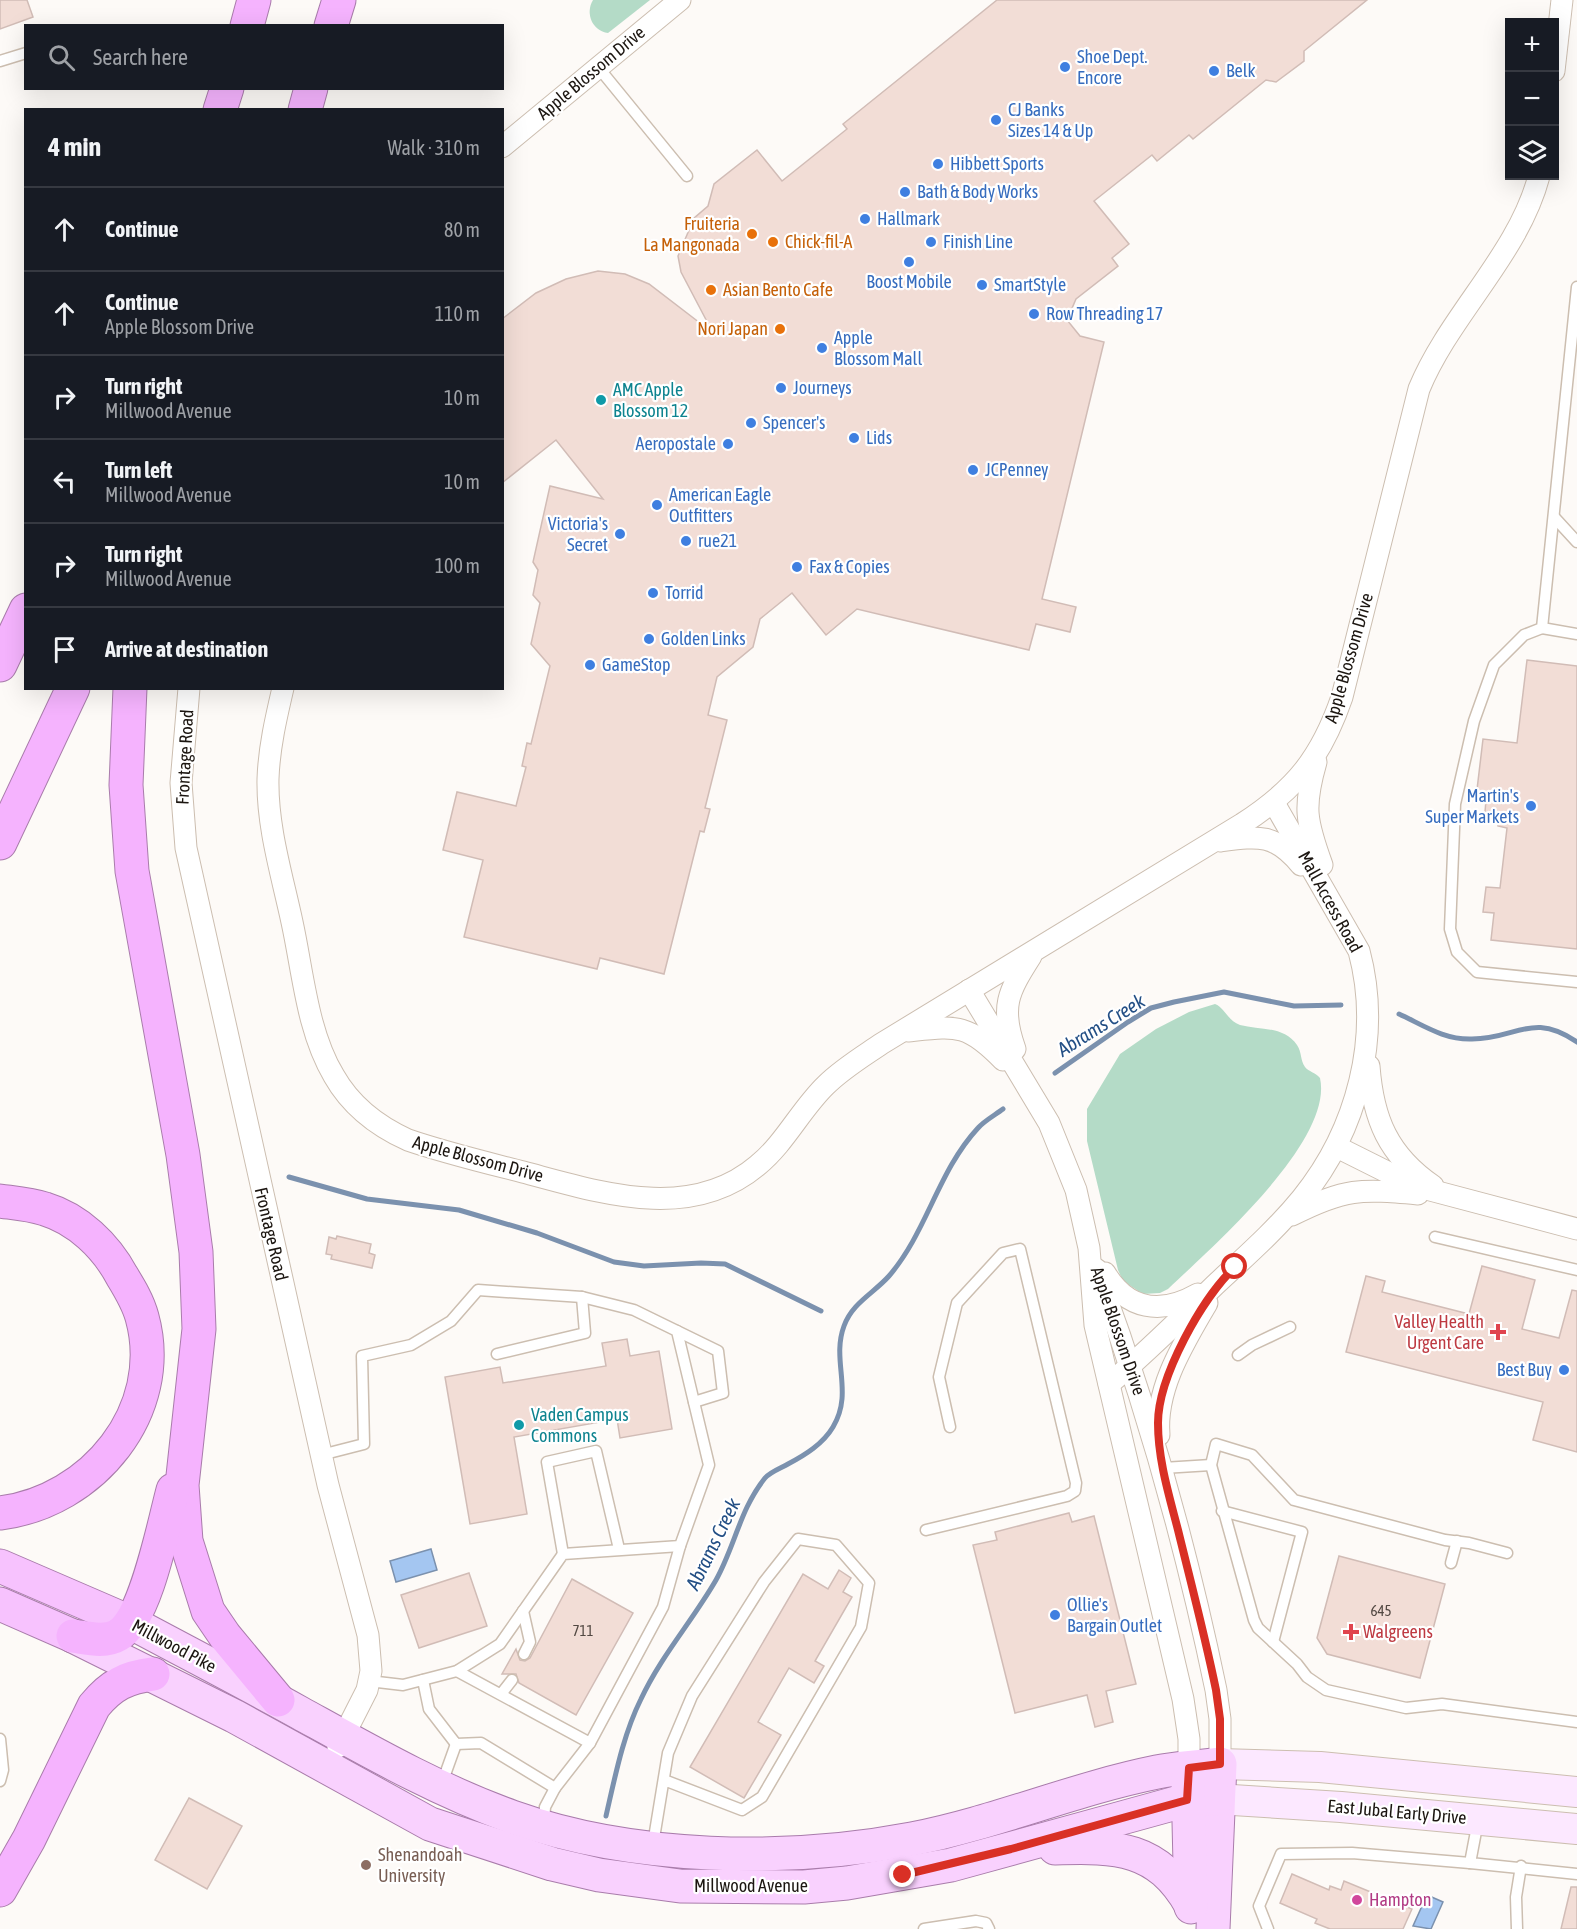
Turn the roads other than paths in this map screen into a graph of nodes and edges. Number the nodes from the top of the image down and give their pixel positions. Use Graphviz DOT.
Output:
graph roads {
  1 [pos="254,0"];
  2 [pos="339,0"];
  3 [pos="680,0"];
  4 [pos="1562,0"];
  5 [pos="247,24"];
  6 [pos="332,24"];
  7 [pos="1559,27"];
  8 [pos="24,54"];
  9 [pos="0,61"];
  10 [pos="598,67"];
  11 [pos="226,90"];
  12 [pos="310,90"];
  13 [pos="221,108"];
  14 [pos="306,108"];
  15 [pos="504,145"];
  16 [pos="687,176"];
  17 [pos="1537,180"];
  18 [pos="1577,287"];
  19 [pos="1554,517"];
  20 [pos="1577,542"];
  21 [pos="24,614"];
  22 [pos="1542,628"];
  23 [pos="1577,634"];
  24 [pos="0,665"];
  25 [pos="72,690"];
  26 [pos="130,690"];
  27 [pos="189,690"];
  28 [pos="283,690"];
  29 [pos="1320,748"];
  30 [pos="1274,803"];
  31 [pos="1213,842"];
  32 [pos="0,843"];
  33 [pos="1340,913"];
  34 [pos="1035,951"];
  35 [pos="1577,982"];
  36 [pos="969,990"];
  37 [pos="901,1032"];
  38 [pos="1367,1041"];
  39 [pos="1027,1084"];
  40 [pos="1336,1147"];
  41 [pos="1448,1197"];
  42 [pos="0,1201"];
  43 [pos="1282,1221"];
  44 [pos="1577,1229"];
  45 [pos="1435,1237"];
  46 [pos="1089,1248"];
  47 [pos="1577,1270"];
  48 [pos="1219,1282"];
  49 [pos="582,1297"];
  50 [pos="1290,1327"];
  51 [pos="677,1331"];
  52 [pos="497,1354"];
  53 [pos="1238,1355"];
  54 [pos="1132,1365"];
  55 [pos="1108,1384"];
  56 [pos="694,1402"];
  57 [pos="950,1427"];
  58 [pos="188,1434"];
  59 [pos="321,1455"];
  60 [pos="1211,1465"];
  61 [pos="1162,1468"];
  62 [pos="1222,1511"];
  63 [pos="0,1513"];
  64 [pos="926,1530"];
  65 [pos="1457,1541"];
  66 [pos="680,1546"];
  67 [pos="619,1549"];
  68 [pos="1507,1553"];
  69 [pos="563,1554"];
  70 [pos="1451,1563"];
  71 [pos="0,1566"];
  72 [pos="0,1604"];
  73 [pos="523,1611"];
  74 [pos="132,1623"];
  75 [pos="73,1636"];
  76 [pos="1273,1642"];
  77 [pos="524,1654"];
  78 [pos="457,1671"];
  79 [pos="153,1674"];
  80 [pos="423,1680"];
  81 [pos="512,1680"];
  82 [pos="369,1681"];
  83 [pos="501,1694"];
  84 [pos="278,1700"];
  85 [pos="1577,1722"];
  86 [pos="343,1737"];
  87 [pos="0,1739"];
  88 [pos="590,1743"];
  89 [pos="456,1744"];
  90 [pos="1204,1766"];
  91 [pos="328,1767"];
  92 [pos="0,1780"];
  93 [pos="664,1780"];
  94 [pos="440,1788"];
  95 [pos="555,1788"];
  96 [pos="1577,1792"];
  97 [pos="1202,1799"];
  98 [pos="1478,1820"];
  99 [pos="543,1826"];
  100 [pos="1577,1829"];
  101 [pos="652,1847"];
  102 [pos="1011,1849"];
  103 [pos="1470,1863"];
  104 [pos="1521,1866"];
  105 [pos="1577,1874"];
  106 [pos="0,1890"];
  107 [pos="1191,1917"];
  108 [pos="924,1929"];
  109 [pos="989,1929"];
  110 [pos="1213,1929"];
  111 [pos="1268,1929"];
  112 [pos="1517,1929"];
  1 -- 5 [label="highway"];
  2 -- 6 [label="highway"];
  3 -- 10 [label="street, Apple Blossom Drive"];
  4 -- 7 [label="street"];
  8 -- 9 [label="lane"];
  10 -- 15 [label="street, Apple Blossom Drive"];
  10 -- 16 [label="lane"];
  11 -- 13 [label="highway"];
  12 -- 14 [label="highway"];
  17 -- 29 [label="street, Apple Blossom Drive"];
  18 -- 19 [label="lane"];
  19 -- 20 [label="lane"];
  19 -- 22 [label="lane"];
  21 -- 24 [label="highway"];
  22 -- 23 [label="lane"];
  22 -- 35 [label="lane"];
  25 -- 32 [label="highway"];
  26 -- 58 [label="highway"];
  27 -- 59 [label="street, Frontage Road"];
  28 -- 37 [label="street, Apple Blossom Drive"];
  29 -- 30 [label="street, Apple Blossom Drive"];
  29 -- 33 [label="street"];
  30 -- 31 [label="street, Apple Blossom Drive"];
  30 -- 33 [label="street, Mall Access Road"];
  31 -- 33 [label="street"];
  31 -- 34 [label="street, Apple Blossom Drive"];
  33 -- 38 [label="street, Mall Access Road"];
  34 -- 36 [label="street, Apple Blossom Drive"];
  34 -- 39 [label="street"];
  36 -- 37 [label="street, Apple Blossom Drive"];
  36 -- 39 [label="street, Apple Blossom Drive"];
  37 -- 39 [label="street"];
  38 -- 40 [label="street, Mall Access Road"];
  38 -- 41 [label="street"];
  39 -- 46 [label="street, Apple Blossom Drive"];
  40 -- 41 [label="street"];
  40 -- 43 [label="street, Mall Access Road"];
  41 -- 43 [label="street"];
  41 -- 44 [label="street"];
  42 -- 63 [label="highway"];
  43 -- 48 [label="street, Mall Access Road"];
  45 -- 47 [label="lane"];
  46 -- 48 [label="street"];
  46 -- 54 [label="street, Apple Blossom Drive"];
  46 -- 55 [label="street, Apple Blossom Drive"];
  48 -- 54 [label="street, Mall Access Road"];
  48 -- 61 [label="street"];
  49 -- 51 [label="lane"];
  49 -- 52 [label="lane"];
  49 -- 59 [label="lane"];
  50 -- 53 [label="lane"];
  51 -- 56 [label="lane"];
  51 -- 56 [label="lane"];
  54 -- 55 [label="street, Mall Access Road"];
  54 -- 61 [label="street, Apple Blossom Drive"];
  55 -- 90 [label="street, Apple Blossom Drive"];
  56 -- 66 [label="lane"];
  57 -- 64 [label="lane"];
  58 -- 74 [label="highway"];
  58 -- 84 [label="highway"];
  59 -- 82 [label="street, Frontage Road"];
  60 -- 61 [label="lane"];
  60 -- 62 [label="lane"];
  60 -- 65 [label="lane"];
  61 -- 90 [label="street, Apple Blossom Drive"];
  62 -- 76 [label="lane"];
  62 -- 76 [label="lane"];
  65 -- 68 [label="lane"];
  65 -- 70 [label="lane"];
  66 -- 67 [label="lane"];
  66 -- 88 [label="lane"];
  67 -- 69 [label="lane"];
  67 -- 69 [label="lane"];
  69 -- 73 [label="lane"];
  71 -- 74 [label="highway, Millwood Pike"];
  72 -- 75 [label="highway, Millwood Pike"];
  73 -- 77 [label="lane"];
  73 -- 78 [label="lane"];
  74 -- 75 [label="highway"];
  74 -- 84 [label="main road, Millwood Pike"];
  75 -- 79 [label="main road, Millwood Pike"];
  76 -- 85 [label="lane"];
  78 -- 80 [label="lane"];
  78 -- 83 [label="lane"];
  79 -- 91 [label="main road, Millwood Pike"];
  79 -- 106 [label="highway"];
  80 -- 82 [label="lane"];
  80 -- 89 [label="lane"];
  81 -- 83 [label="lane"];
  82 -- 86 [label="street, Frontage Road"];
  83 -- 88 [label="lane"];
  84 -- 86 [label="main road, Millwood Pike"];
  86 -- 91 [label="street, Frontage Road"];
  86 -- 94 [label="main road, Millwood Avenue"];
  87 -- 92 [label="lane"];
  88 -- 95 [label="lane"];
  89 -- 94 [label="lane"];
  89 -- 95 [label="lane"];
  90 -- 96 [label="main road, East Jubal Early Drive"];
  90 -- 97 [label="main road"];
  90 -- 101 [label="main road, Millwood Avenue"];
  91 -- 102 [label="main road, Millwood Avenue"];
  93 -- 93 [label="lane"];
  93 -- 101 [label="lane"];
  94 -- 99 [label="main road, Millwood Avenue"];
  95 -- 99 [label="lane"];
  97 -- 98 [label="main road, East Jubal Early Drive"];
  97 -- 102 [label="main road, Millwood Avenue"];
  97 -- 107 [label="main road"];
  97 -- 110 [label="main road"];
  98 -- 100 [label="main road, East Jubal Early Drive"];
  98 -- 103 [label="lane"];
  99 -- 101 [label="main road, Millwood Avenue"];
  102 -- 107 [label="main road"];
  103 -- 104 [label="lane"];
  103 -- 111 [label="lane"];
  104 -- 105 [label="lane"];
  104 -- 112 [label="lane"];
  108 -- 109 [label="lane"];
}
